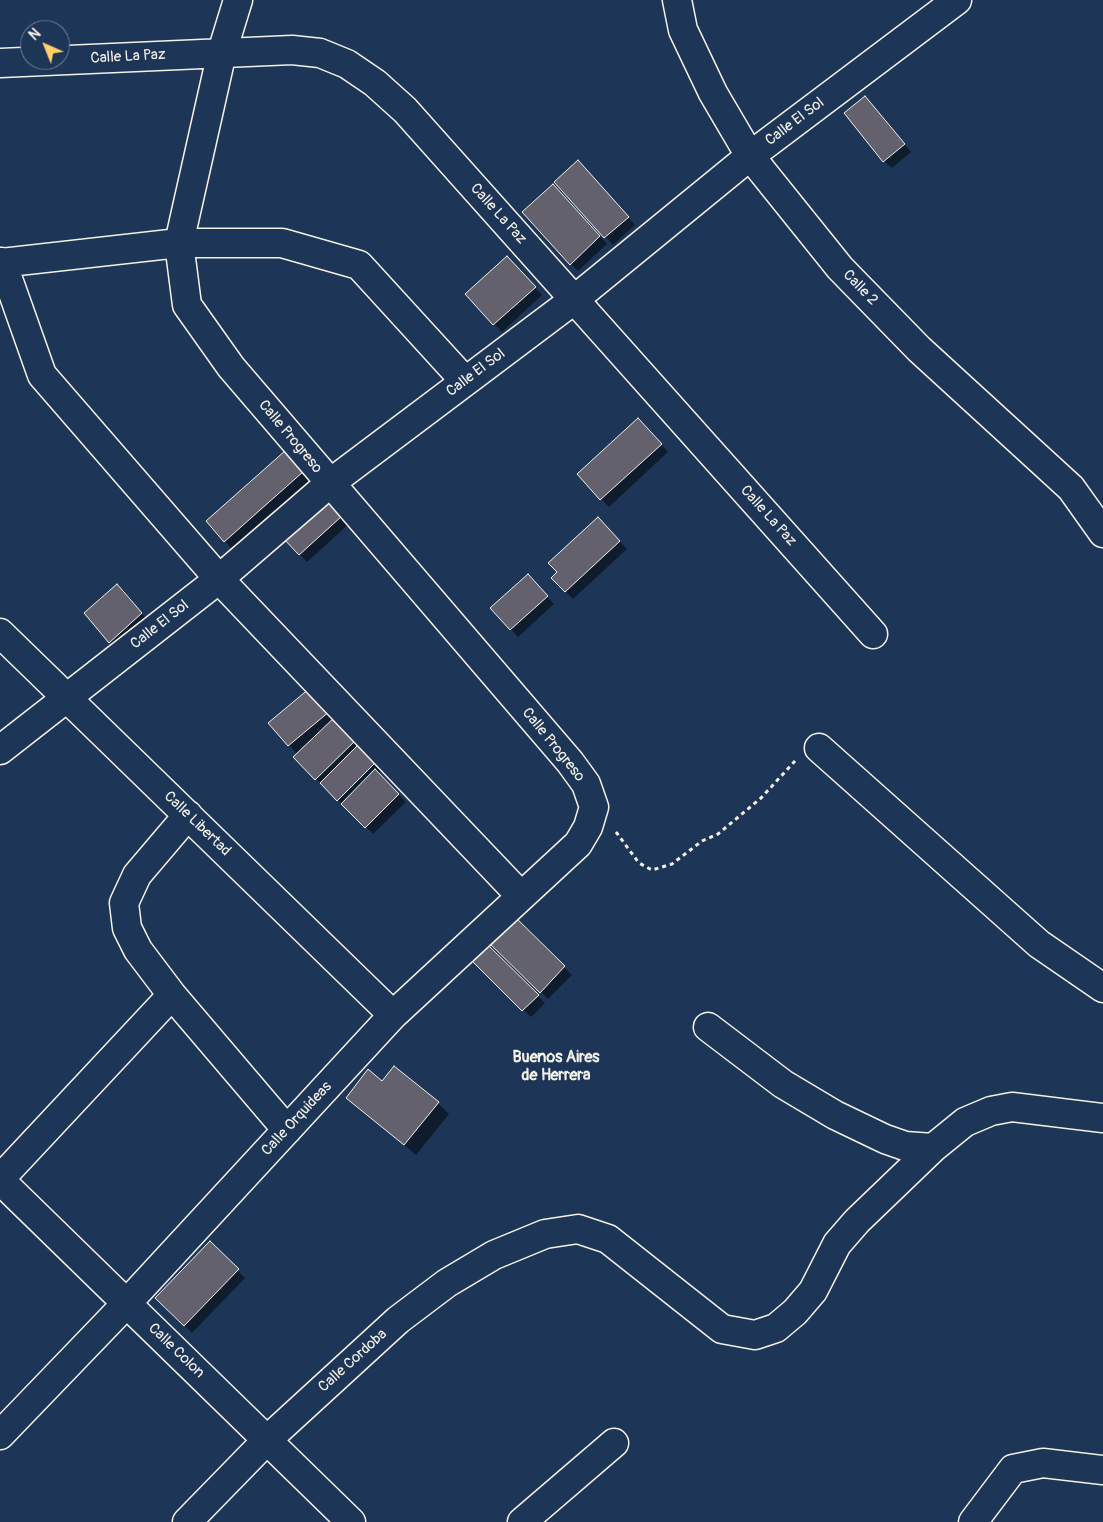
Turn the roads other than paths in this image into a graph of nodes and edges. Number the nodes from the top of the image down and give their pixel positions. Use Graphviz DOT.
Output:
graph roads {
  1 [pos="238,0"];
  2 [pos="677,0"];
  3 [pos="957,0"];
  4 [pos="222,52"];
  5 [pos="0,63"];
  6 [pos="750,156"];
  7 [pos="179,243"];
  8 [pos="1,262"];
  9 [pos="575,299"];
  10 [pos="465,381"];
  11 [pos="329,484"];
  12 [pos="1103,533"];
  13 [pos="219,579"];
  14 [pos="0,633"];
  15 [pos="873,634"];
  16 [pos="66,697"];
  17 [pos="818,748"];
  18 [pos="0,750"];
  19 [pos="594,807"];
  20 [pos="188,815"];
  21 [pos="521,896"];
  22 [pos="1103,988"];
  23 [pos="172,995"];
  24 [pos="393,1015"];
  25 [pos="708,1027"];
  26 [pos="1103,1118"];
  27 [pos="287,1130"];
  28 [pos="933,1148"];
  29 [pos="0,1179"];
  30 [pos="127,1303"];
  31 [pos="0,1435"];
  32 [pos="267,1440"];
  33 [pos="614,1443"];
  34 [pos="1103,1470"];
  35 [pos="187,1522"];
  36 [pos="351,1522"];
  37 [pos="522,1522"];
  38 [pos="973,1522"];
  1 -- 4 [label="street, Calle Progreso"];
  2 -- 6 [label="street, Calle 2"];
  3 -- 6 [label="street, Calle El Sol"];
  4 -- 5 [label="street, Calle La Paz"];
  4 -- 7 [label="street, Calle Progreso"];
  4 -- 9 [label="street, Calle La Paz"];
  6 -- 9 [label="street, Calle El Sol"];
  6 -- 12 [label="street, Calle 2"];
  7 -- 8 [label="street"];
  7 -- 10 [label="street"];
  7 -- 11 [label="street, Calle Progreso"];
  8 -- 13 [label="street"];
  9 -- 10 [label="street, Calle El Sol"];
  9 -- 15 [label="street, Calle La Paz"];
  10 -- 11 [label="street, Calle El Sol"];
  11 -- 13 [label="street, Calle El Sol"];
  11 -- 19 [label="street, Calle Progreso"];
  13 -- 16 [label="street, Calle El Sol"];
  13 -- 21 [label="street"];
  14 -- 16 [label="street, Calle Libertad"];
  16 -- 18 [label="street, Calle El Sol"];
  16 -- 20 [label="street, Calle Libertad"];
  17 -- 22 [label="street"];
  19 -- 21 [label="street, Calle Orquideas"];
  20 -- 23 [label="street"];
  20 -- 24 [label="street, Calle Libertad"];
  21 -- 24 [label="street, Calle Orquideas"];
  23 -- 27 [label="street"];
  23 -- 29 [label="street"];
  24 -- 27 [label="street, Calle Orquideas"];
  25 -- 28 [label="street"];
  26 -- 28 [label="street, Calle Cordoba"];
  27 -- 30 [label="street, Calle Orquideas"];
  28 -- 32 [label="street, Calle Cordoba"];
  29 -- 30 [label="street, Calle Colon"];
  30 -- 31 [label="street, Calle Orquideas"];
  30 -- 32 [label="street, Calle Colon"];
  32 -- 35 [label="street, Calle Cordoba"];
  32 -- 36 [label="street, Calle Colon"];
  33 -- 37 [label="street"];
  34 -- 38 [label="street"];
}
